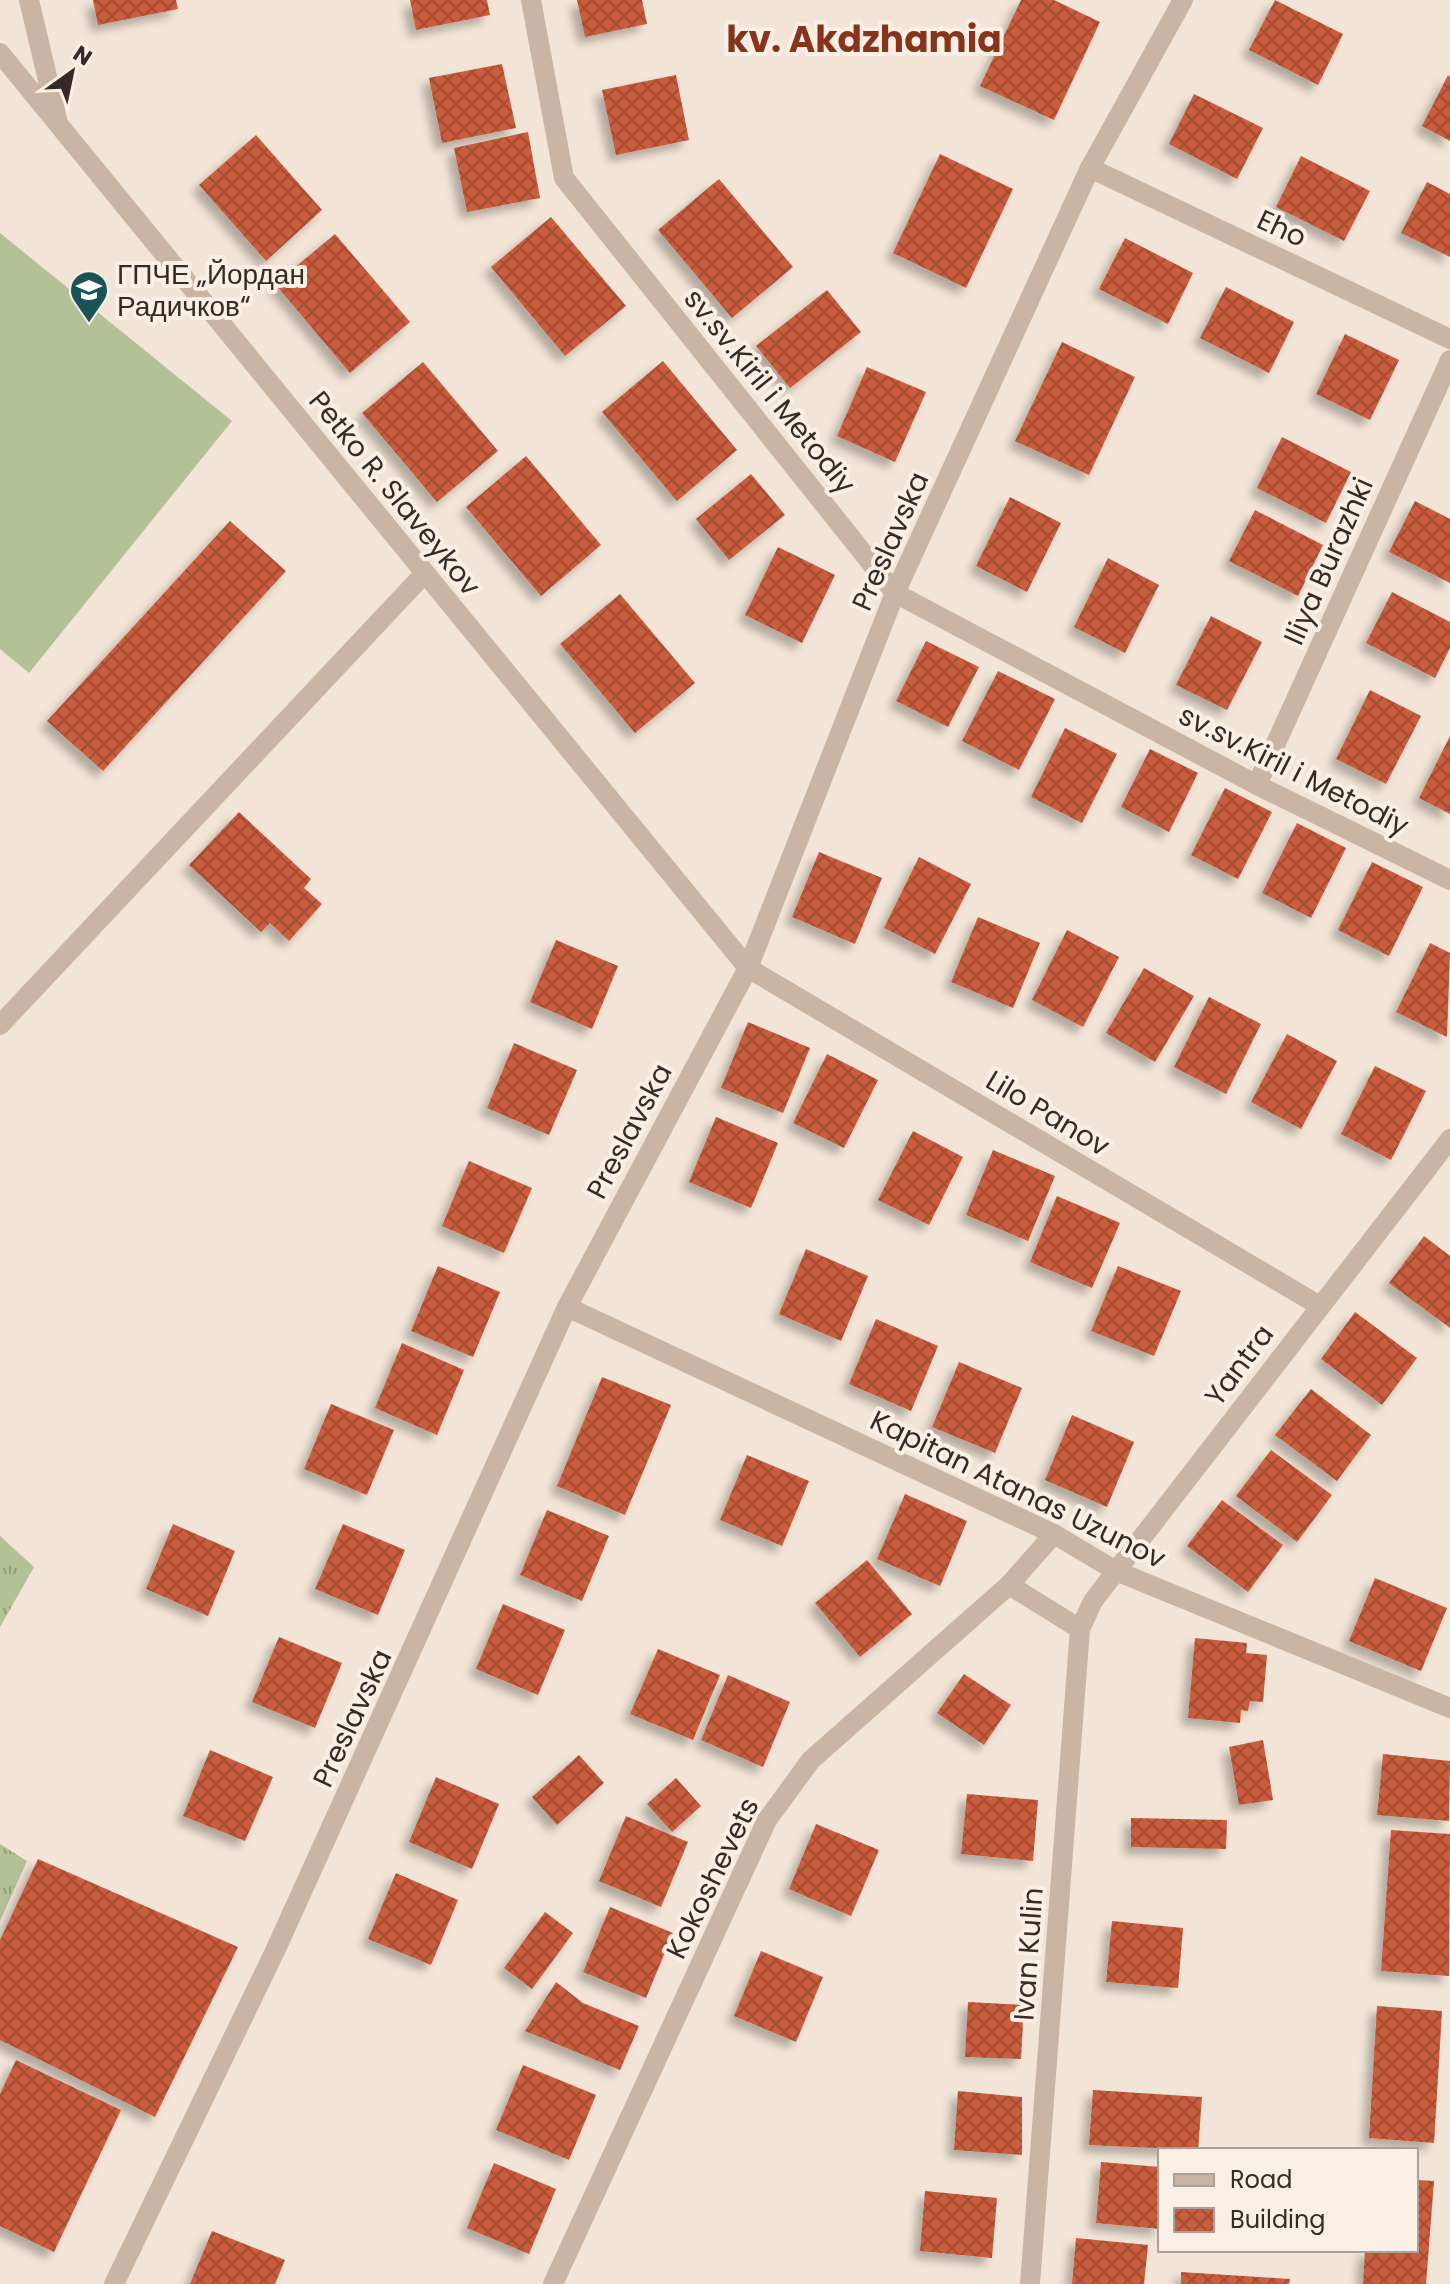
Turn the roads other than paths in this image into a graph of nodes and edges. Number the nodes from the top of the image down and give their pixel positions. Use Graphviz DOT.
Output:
graph roads {
  1 [pos="29,0"];
  2 [pos="531,0"];
  3 [pos="1183,0"];
  4 [pos="0,53"];
  5 [pos="59,127"];
  6 [pos="1090,168"];
  7 [pos="1450,339"];
  8 [pos="1450,360"];
  9 [pos="425,573"];
  10 [pos="895,593"];
  11 [pos="1257,785"];
  12 [pos="1450,880"];
  13 [pos="748,968"];
  14 [pos="0,1025"];
  15 [pos="1450,1139"];
  16 [pos="1320,1306"];
  17 [pos="567,1307"];
  18 [pos="1054,1534"];
  19 [pos="1116,1571"];
  20 [pos="1009,1585"];
  21 [pos="1080,1629"];
  22 [pos="1450,1708"];
  23 [pos="114,2284"];
  24 [pos="553,2284"];
  25 [pos="1030,2284"];
  1 -- 5 [label="street"];
  2 -- 10 [label="street, sv.sv.Kiril i Metodiy"];
  3 -- 6 [label="street, Preslavska"];
  4 -- 5 [label="street, Petko R. Slaveykov"];
  5 -- 9 [label="street, Petko R. Slaveykov"];
  6 -- 7 [label="street, Eho"];
  6 -- 10 [label="street, Preslavska"];
  8 -- 11 [label="street, Iliya Burazhki"];
  9 -- 13 [label="street, Petko R. Slaveykov"];
  9 -- 14 [label="street"];
  10 -- 11 [label="street, sv.sv.Kiril i Metodiy"];
  10 -- 13 [label="street, Preslavska"];
  11 -- 12 [label="street, sv.sv.Kiril i Metodiy"];
  13 -- 16 [label="street, Lilo Panov"];
  13 -- 17 [label="street, Preslavska"];
  15 -- 16 [label="street, Yantra"];
  16 -- 19 [label="street, Yantra"];
  17 -- 18 [label="street, Kapitan Atanas Uzunov"];
  17 -- 23 [label="street, Preslavska"];
  18 -- 19 [label="street, Kapitan Atanas Uzunov"];
  18 -- 20 [label="street, Kokoshevets"];
  19 -- 21 [label="street, Yantra"];
  19 -- 22 [label="street, Kapitan Atanas Uzunov"];
  20 -- 21 [label="street"];
  20 -- 24 [label="street, Kokoshevets"];
  21 -- 25 [label="street, Ivan Kulin"];
}
